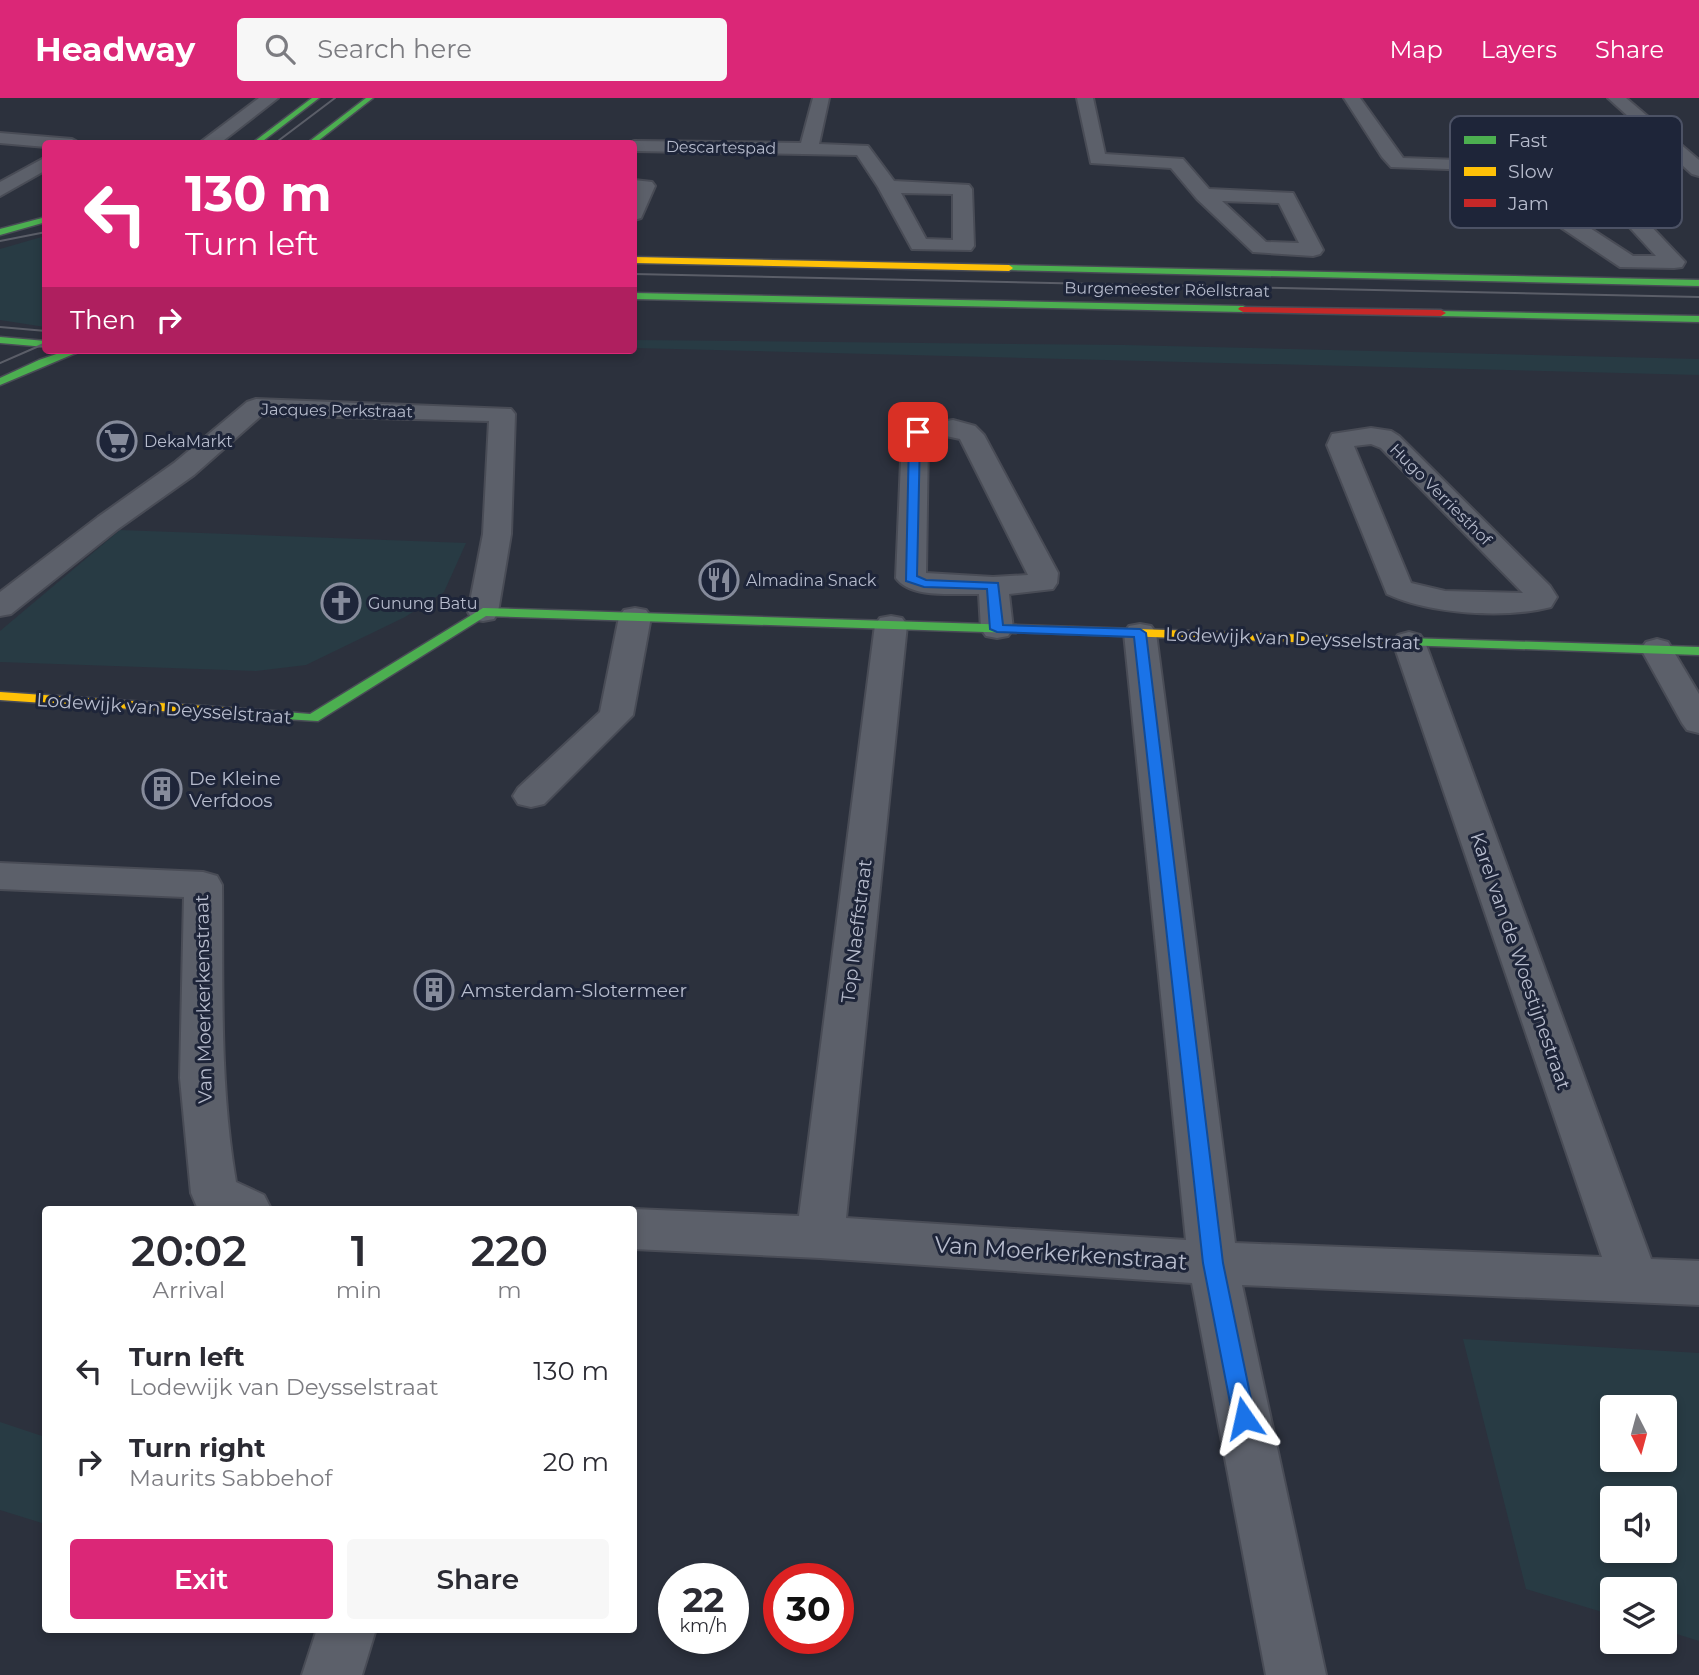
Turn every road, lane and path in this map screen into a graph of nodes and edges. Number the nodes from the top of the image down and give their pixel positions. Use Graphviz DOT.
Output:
graph roads {
  1 [pos="270,98"];
  2 [pos="316,98"];
  3 [pos="370,98"];
  4 [pos="821,98"];
  5 [pos="1085,98"];
  6 [pos="1352,98"];
  7 [pos="1616,98"];
  8 [pos="1637,116"];
  9 [pos="0,138"];
  10 [pos="212,140"];
  11 [pos="259,140"];
  12 [pos="314,140"];
  13 [pos="42,142"];
  14 [pos="637,146"];
  15 [pos="810,149"];
  16 [pos="1682,155"];
  17 [pos="42,164"];
  18 [pos="1450,164"];
  19 [pos="1699,170"];
  20 [pos="637,186"];
  21 [pos="888,187"];
  22 [pos="0,190"];
  23 [pos="1204,195"];
  24 [pos="637,206"];
  25 [pos="42,220"];
  26 [pos="1578,228"];
  27 [pos="1642,228"];
  28 [pos="4,229"];
  29 [pos="637,260"];
  30 [pos="1699,283"];
  31 [pos="637,296"];
  32 [pos="1699,319"];
  33 [pos="0,340"];
  34 [pos="42,344"];
  35 [pos="66,354"];
  36 [pos="0,382"];
  37 [pos="993,586"];
  38 [pos="1484,601"];
  39 [pos="0,607"];
  40 [pos="483,612"];
  41 [pos="635,617"];
  42 [pos="891,625"];
  43 [pos="997,629"];
  44 [pos="1140,633"];
  45 [pos="1409,642"];
  46 [pos="1507,645"];
  47 [pos="1657,649"];
  48 [pos="1699,651"];
  49 [pos="0,696"];
  50 [pos="1699,723"];
  51 [pos="531,796"];
  52 [pos="0,876"];
  53 [pos="241,1206"];
  54 [pos="637,1229"];
  55 [pos="820,1237"];
  56 [pos="1213,1263"];
  57 [pos="1634,1280"];
  58 [pos="1699,1283"];
  59 [pos="346,1633"];
  60 [pos="332,1675"];
  61 [pos="1296,1675"];
  1 -- 10 [label="street"];
  2 -- 11 [label="street"];
  3 -- 12 [label="street"];
  4 -- 15 [label="street"];
  5 -- 23 [label="street"];
  6 -- 18 [label="street"];
  7 -- 8 [label="street"];
  9 -- 13 [label="street"];
  14 -- 15 [label="street, Descartespad"];
  15 -- 21 [label="street, Descartespad"];
  16 -- 19 [label="street"];
  17 -- 22 [label="street"];
  20 -- 24 [label="street"];
  23 -- 23 [label="street"];
  25 -- 28 [label="street"];
  26 -- 27 [label="street"];
  29 -- 30 [label="street, Burgemeester Röellstraat"];
  31 -- 32 [label="street, Burgemeester Röellstraat"];
  33 -- 34 [label="street"];
  35 -- 36 [label="street"];
  37 -- 37 [label="street"];
  37 -- 43 [label="street"];
  38 -- 38 [label="street, Hugo Verriesthof"];
  38 -- 46 [label="street"];
  39 -- 40 [label="street, Jacques Perkstraat"];
  40 -- 41 [label="street, Lodewijk van Deysselstraat"];
  40 -- 49 [label="street, Lodewijk van Deysselstraat"];
  41 -- 42 [label="street, Lodewijk van Deysselstraat"];
  41 -- 51 [label="street"];
  42 -- 43 [label="street, Lodewijk van Deysselstraat"];
  42 -- 55 [label="street, Top Naeffstraat"];
  43 -- 44 [label="street, Lodewijk van Deysselstraat"];
  44 -- 45 [label="street, Lodewijk van Deysselstraat"];
  44 -- 56 [label="street"];
  45 -- 46 [label="street, Lodewijk van Deysselstraat"];
  45 -- 57 [label="street, Karel van de Woestijnestraat"];
  46 -- 47 [label="street, Lodewijk van Deysselstraat"];
  47 -- 48 [label="street, Lodewijk van Deysselstraat"];
  47 -- 50 [label="street"];
  52 -- 53 [label="street, Van Moerkerkenstraat"];
  54 -- 55 [label="street, Van Moerkerkenstraat"];
  55 -- 56 [label="street, Van Moerkerkenstraat"];
  56 -- 57 [label="street, Van Moerkerkenstraat"];
  56 -- 61 [label="street"];
  57 -- 58 [label="street, Van Moerkerkenstraat"];
  59 -- 60 [label="street"];
}
